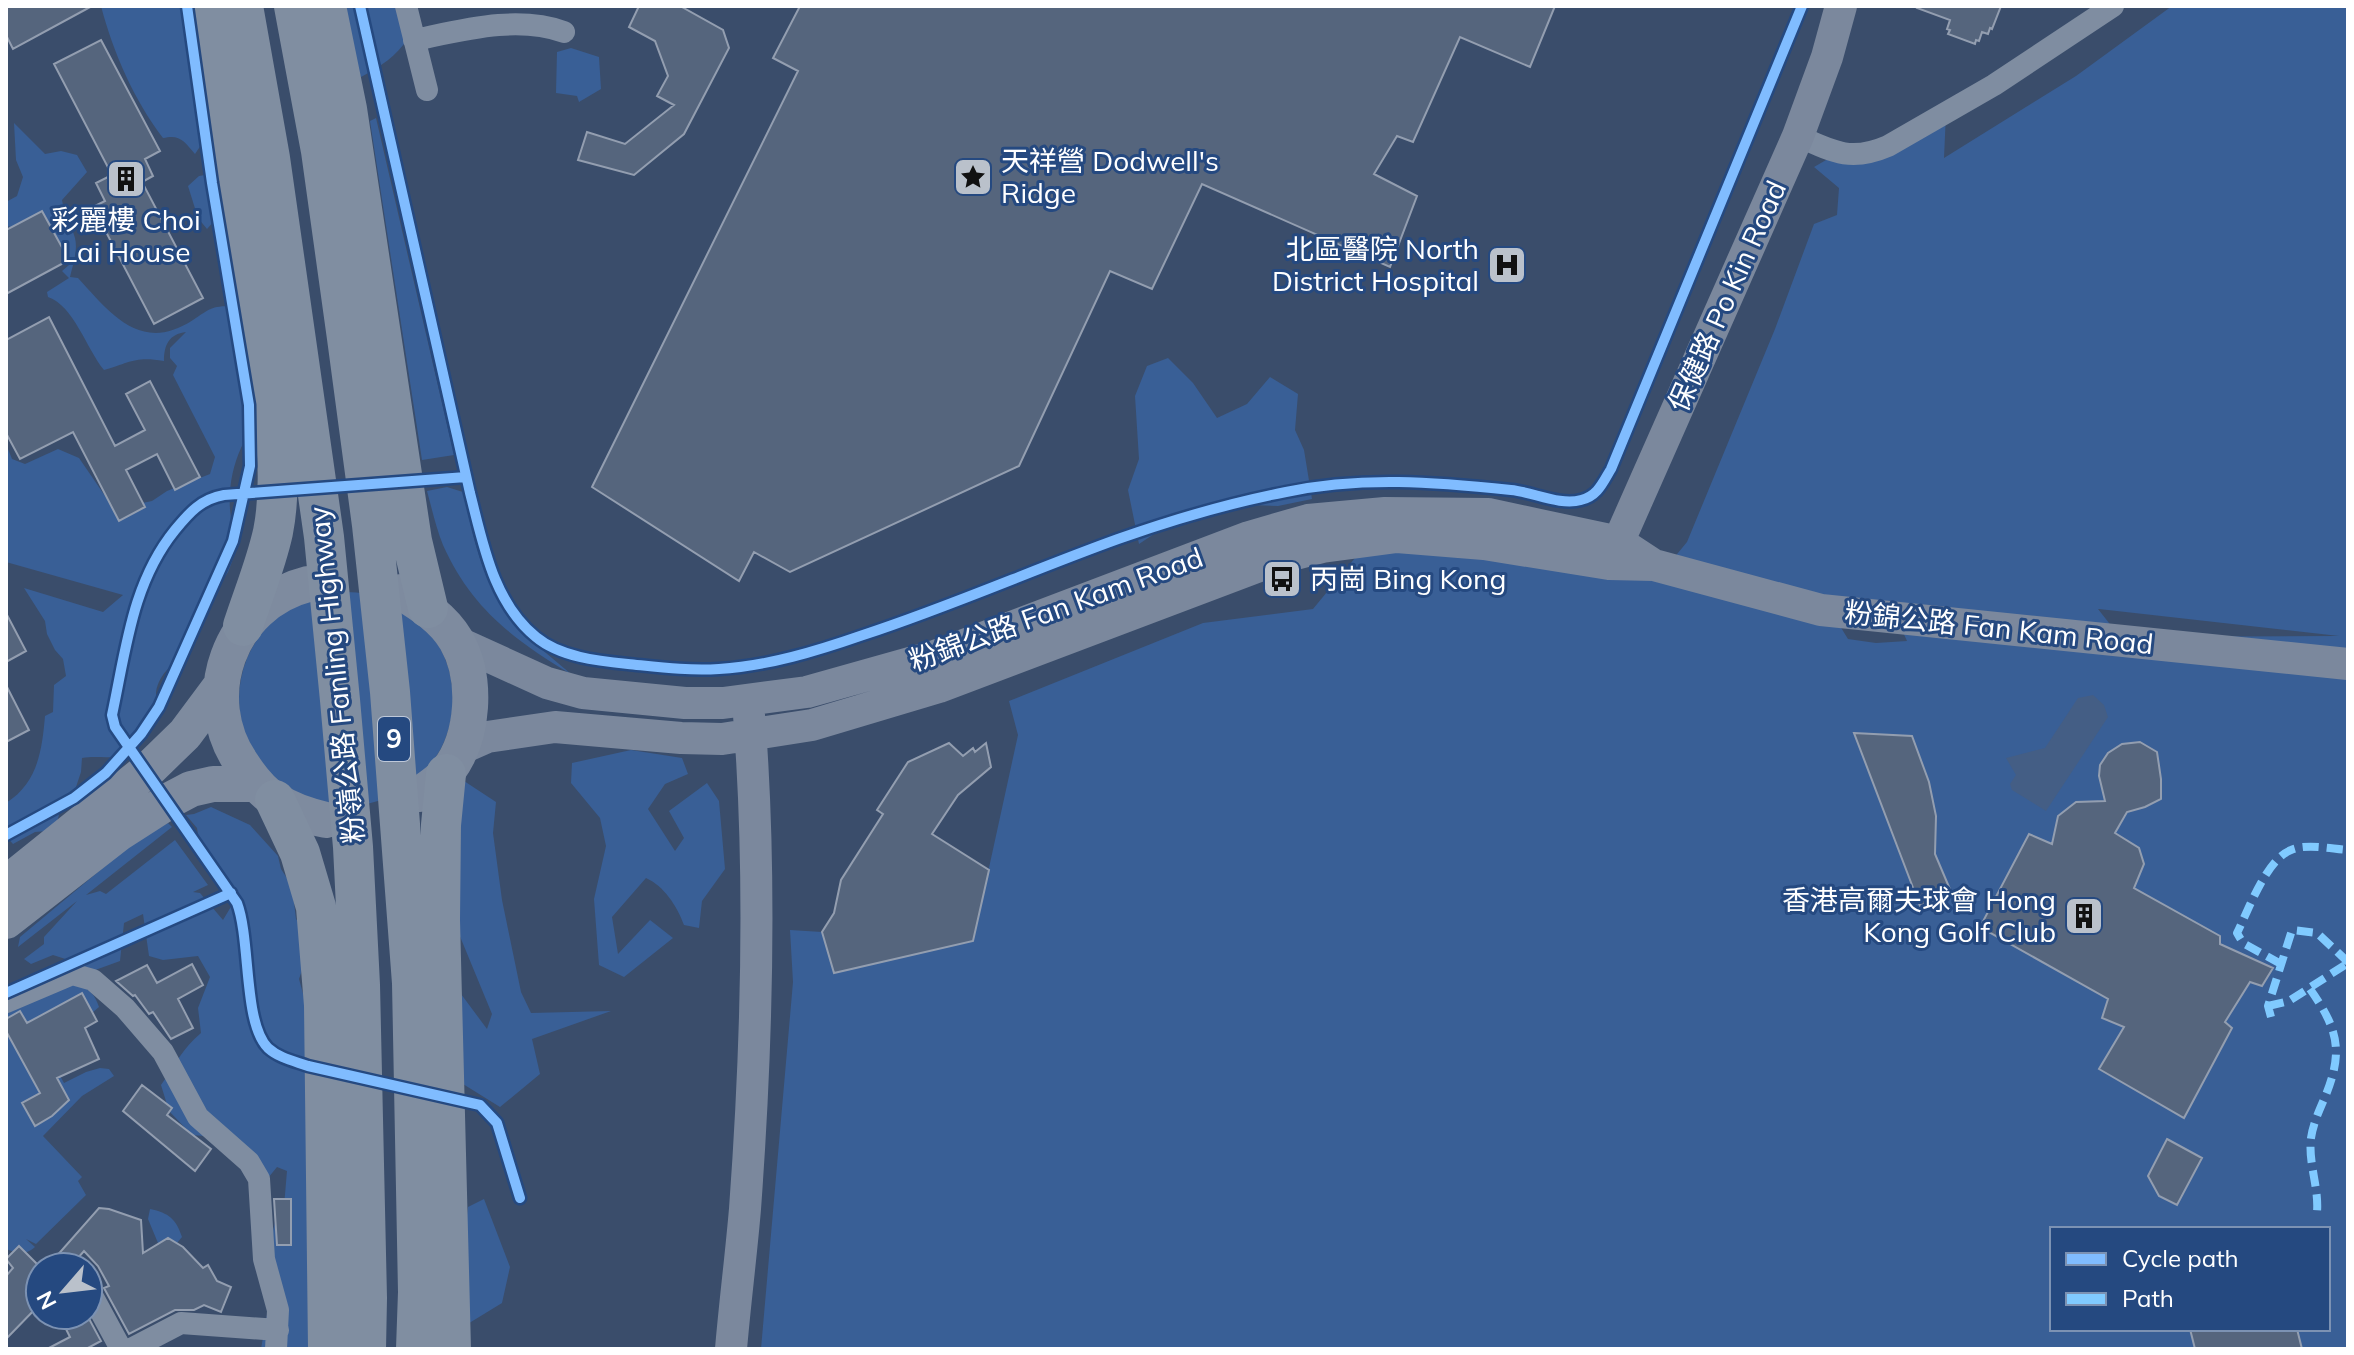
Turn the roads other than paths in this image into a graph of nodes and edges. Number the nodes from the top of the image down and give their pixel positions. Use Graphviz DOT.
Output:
graph roads {
  1 [pos="208,6"];
  2 [pos="243,6"];
  3 [pos="294,6"];
  4 [pos="326,6"];
  5 [pos="406,6"];
  6 [pos="2113,6"];
  7 [pos="1837,12"];
  8 [pos="564,32"];
  9 [pos="414,40"];
  10 [pos="427,90"];
  11 [pos="1798,136"];
  12 [pos="1614,553"];
  13 [pos="308,584"];
  14 [pos="414,600"];
  15 [pos="243,626"];
  16 [pos="457,642"];
  17 [pos="2348,664"];
  18 [pos="220,687"];
  19 [pos="759,698"];
  20 [pos="762,734"];
  21 [pos="443,772"];
  22 [pos="265,792"];
  23 [pos="326,820"];
  24 [pos="6,884"];
  25 [pos="6,921"];
  26 [pos="6,1002"];
  27 [pos="104,1318"];
  28 [pos="277,1339"];
  29 [pos="121,1349"];
  30 [pos="131,1349"];
  31 [pos="328,1349"];
  32 [pos="366,1349"];
  33 [pos="416,1349"];
  34 [pos="451,1349"];
  35 [pos="731,1349"];
  1 -- 15 [label="highway"];
  2 -- 32 [label="highway, 粉嶺公路 Fanling Highway / 9"];
  3 -- 33 [label="highway, 粉嶺公路 Fanling Highway / 9"];
  4 -- 14 [label="highway"];
  5 -- 9 [label="street"];
  6 -- 11 [label="street"];
  7 -- 11 [label="main road, 保健路 Po Kin Road"];
  8 -- 9 [label="street"];
  9 -- 10 [label="street"];
  11 -- 12 [label="main road, 保健路 Po Kin Road"];
  12 -- 17 [label="main road, 粉錦公路 Fan Kam Road"];
  12 -- 19 [label="main road, 粉錦公路 Fan Kam Road"];
  12 -- 20 [label="main road, 粉錦公路 Fan Kam Road"];
  13 -- 15 [label="main road"];
  14 -- 16 [label="main road"];
  15 -- 18 [label="main road"];
  16 -- 19 [label="main road, 粉錦公路 Fan Kam Road"];
  16 -- 21 [label="main road"];
  18 -- 22 [label="main road"];
  18 -- 24 [label="main road"];
  19 -- 20 [label="main road"];
  20 -- 21 [label="main road, 粉錦公路 Fan Kam Road"];
  20 -- 35 [label="main road"];
  21 -- 34 [label="highway"];
  22 -- 23 [label="main road"];
  22 -- 25 [label="main road"];
  22 -- 31 [label="highway"];
  26 -- 28 [label="street"];
  27 -- 29 [label="street"];
  28 -- 30 [label="street"];
}
